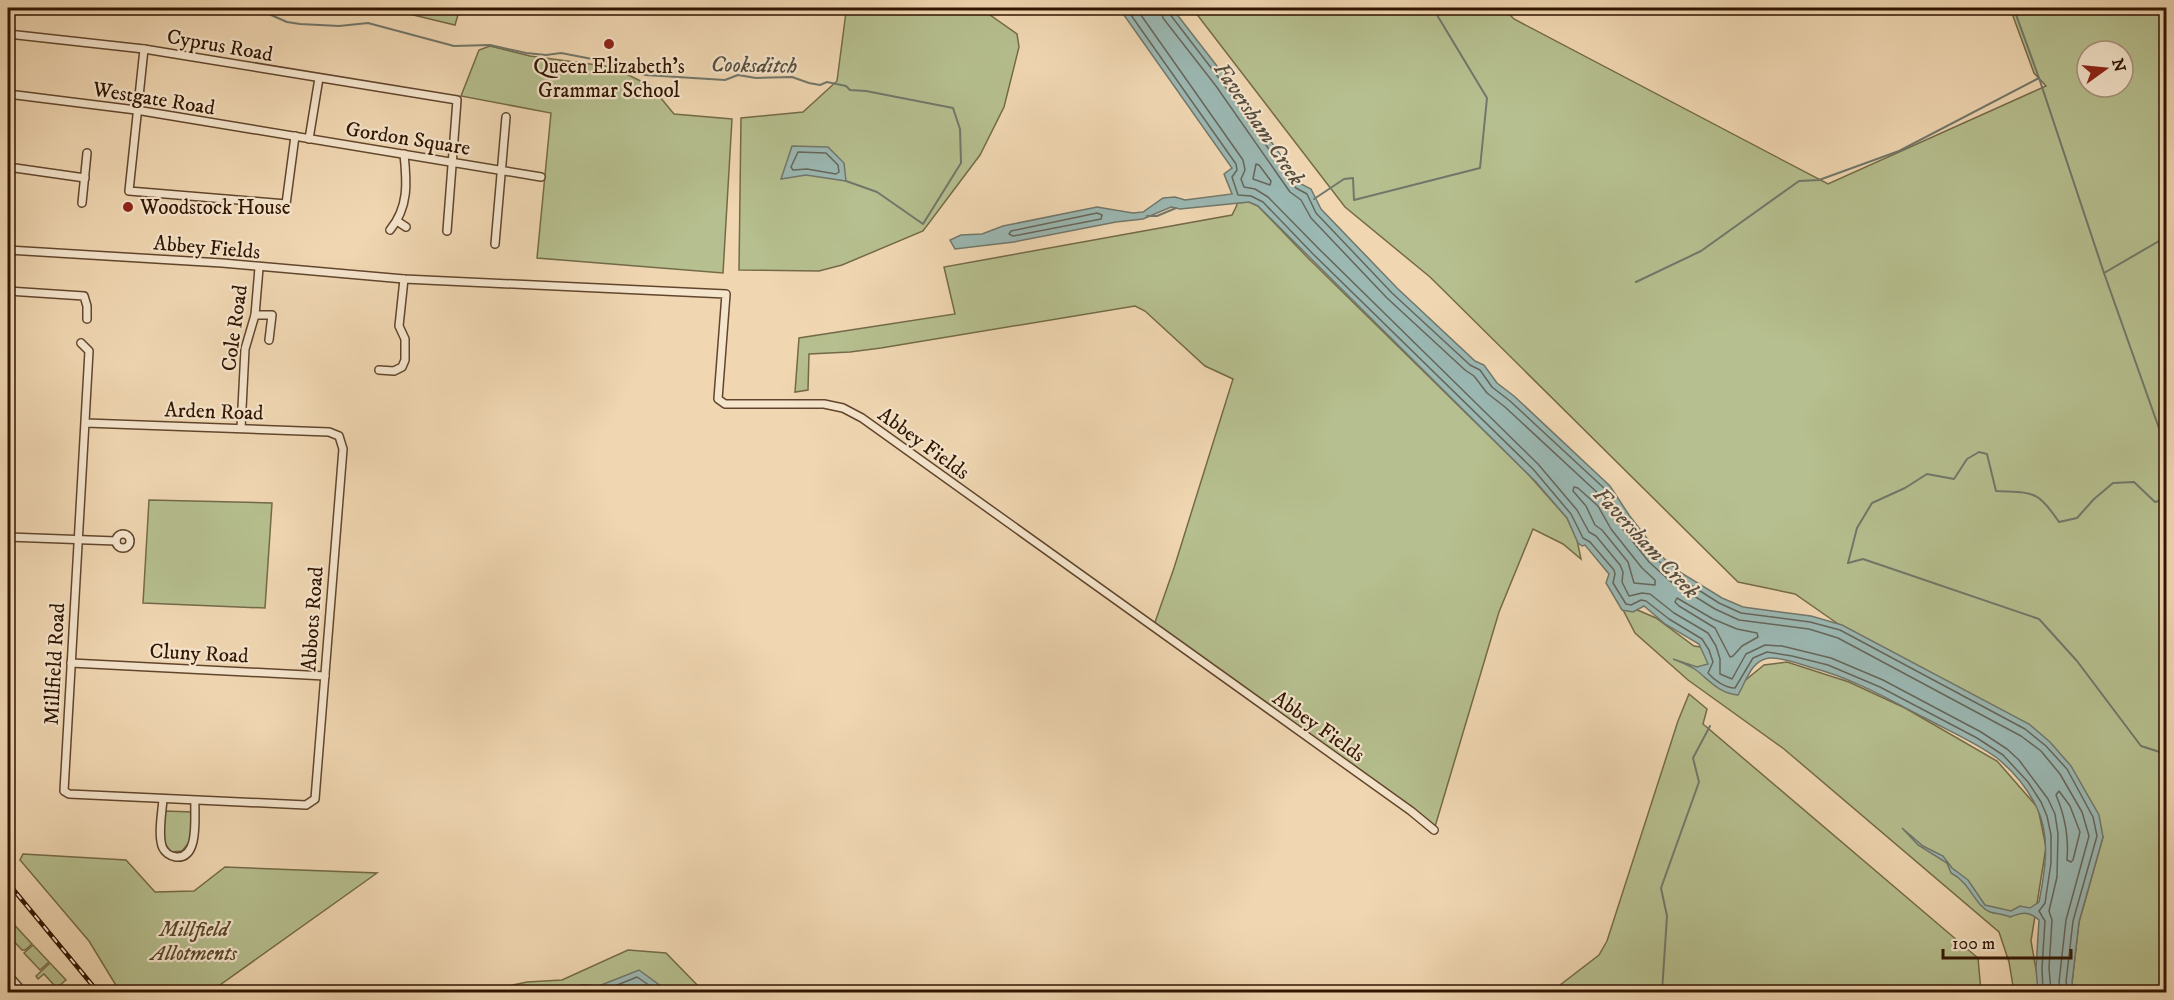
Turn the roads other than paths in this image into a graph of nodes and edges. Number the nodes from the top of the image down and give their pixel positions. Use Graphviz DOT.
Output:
graph roads {
  1 [pos="8,34"];
  2 [pos="144,49"];
  3 [pos="319,78"];
  4 [pos="8,94"];
  5 [pos="136,110"];
  6 [pos="506,117"];
  7 [pos="296,136"];
  8 [pos="309,139"];
  9 [pos="87,153"];
  10 [pos="404,154"];
  11 [pos="453,162"];
  12 [pos="8,167"];
  13 [pos="502,170"];
  14 [pos="541,177"];
  15 [pos="84,178"];
  16 [pos="82,203"];
  17 [pos="397,221"];
  18 [pos="406,227"];
  19 [pos="390,230"];
  20 [pos="447,231"];
  21 [pos="495,244"];
  22 [pos="8,250"];
  23 [pos="259,268"];
  24 [pos="404,279"];
  25 [pos="8,291"];
  26 [pos="255,315"];
  27 [pos="87,319"];
  28 [pos="269,340"];
  29 [pos="81,343"];
  30 [pos="379,369"];
  31 [pos="86,423"];
  32 [pos="242,428"];
  33 [pos="339,436"];
  34 [pos="8,537"];
  35 [pos="77,539"];
  36 [pos="116,541"];
  37 [pos="71,663"];
  38 [pos="325,676"];
  39 [pos="163,799"];
  40 [pos="195,801"];
  41 [pos="1434,830"];
  42 [pos="8,975"];
  43 [pos="23,993"];
  1 -- 2 [label="street, Cyprus Road"];
  2 -- 3 [label="street, Cyprus Road"];
  2 -- 5 [label="street"];
  3 -- 8 [label="street"];
  3 -- 11 [label="street"];
  4 -- 5 [label="street, Westgate Road"];
  5 -- 7 [label="street, Westgate Road"];
  5 -- 7 [label="street"];
  6 -- 13 [label="street"];
  7 -- 8 [label="street, Gordon Square"];
  8 -- 10 [label="street, Gordon Square"];
  9 -- 15 [label="street"];
  10 -- 11 [label="street, Gordon Square"];
  10 -- 17 [label="street"];
  11 -- 13 [label="street, Gordon Square"];
  11 -- 20 [label="street"];
  12 -- 15 [label="street"];
  13 -- 14 [label="street, Gordon Square"];
  13 -- 21 [label="street"];
  15 -- 16 [label="street"];
  17 -- 18 [label="street"];
  17 -- 19 [label="street"];
  22 -- 23 [label="street, Abbey Fields"];
  23 -- 24 [label="street, Abbey Fields"];
  23 -- 26 [label="street, Cole Road"];
  24 -- 30 [label="street"];
  24 -- 41 [label="street, Abbey Fields"];
  25 -- 27 [label="street"];
  26 -- 28 [label="street"];
  26 -- 32 [label="street, Cole Road"];
  29 -- 31 [label="street, Millfield Road"];
  31 -- 32 [label="street, Arden Road"];
  31 -- 35 [label="street, Millfield Road"];
  32 -- 33 [label="street, Arden Road"];
  33 -- 38 [label="street, Abbots Road"];
  34 -- 35 [label="street"];
  35 -- 36 [label="street"];
  35 -- 37 [label="street, Millfield Road"];
  37 -- 38 [label="street, Cluny Road"];
  37 -- 39 [label="street, Millfield Road"];
  38 -- 40 [label="street, Abbots Road"];
  39 -- 40 [label="street"];
  39 -- 40 [label="street"];
  42 -- 43 [label="street"];
}
